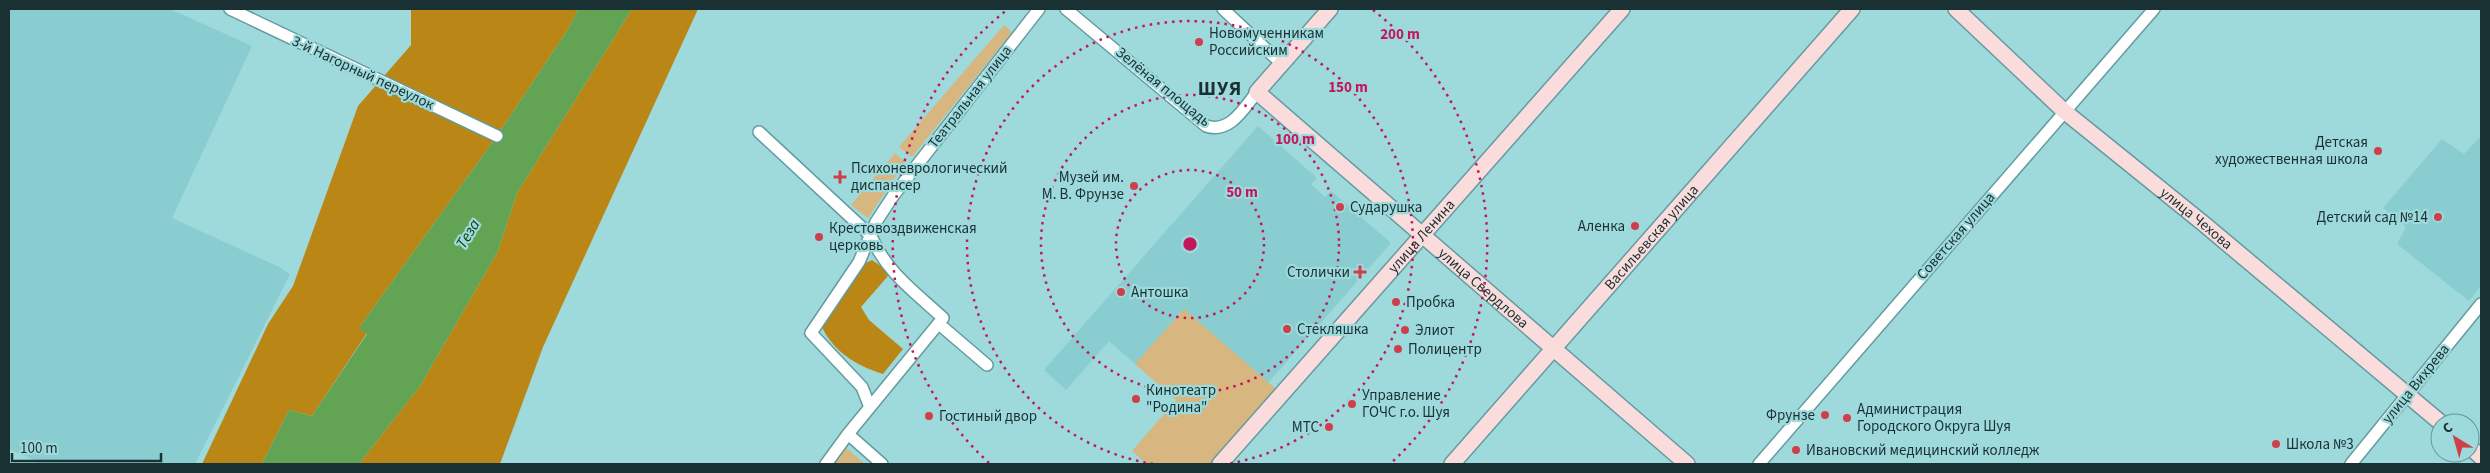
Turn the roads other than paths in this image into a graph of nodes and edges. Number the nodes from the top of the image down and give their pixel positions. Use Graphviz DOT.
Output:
graph roads {
  1 [pos="230,9"];
  2 [pos="1039,9"];
  3 [pos="1066,9"];
  4 [pos="1224,9"];
  5 [pos="1330,9"];
  6 [pos="1622,9"];
  7 [pos="1852,9"];
  8 [pos="1956,9"];
  9 [pos="2154,9"];
  10 [pos="1282,64"];
  11 [pos="1257,92"];
  12 [pos="2064,111"];
  13 [pos="759,132"];
  14 [pos="497,136"];
  15 [pos="1423,234"];
  16 [pos="872,236"];
  17 [pos="2481,304"];
  18 [pos="941,321"];
  19 [pos="1554,350"];
  20 [pos="987,364"];
  21 [pos="2407,395"];
  22 [pos="869,405"];
  23 [pos="2430,414"];
  24 [pos="848,434"];
  25 [pos="826,464"];
  26 [pos="882,464"];
  27 [pos="1220,464"];
  28 [pos="1452,464"];
  29 [pos="1687,464"];
  30 [pos="1759,464"];
  31 [pos="2351,464"];
  1 -- 14 [label="street, 3-й Нагорный переулок"];
  2 -- 16 [label="street, Театральная улица"];
  3 -- 11 [label="street, Зелёная площадь"];
  4 -- 10 [label="street"];
  5 -- 10 [label="main road"];
  6 -- 15 [label="main road, улица Ленина"];
  7 -- 19 [label="main road, Васильевская улица"];
  8 -- 12 [label="main road, улица Чехова"];
  9 -- 12 [label="street, Советская улица"];
  10 -- 11 [label="main road"];
  11 -- 15 [label="main road, улица Свердлова"];
  12 -- 21 [label="main road, улица Чехова"];
  12 -- 30 [label="street, Советская улица"];
  13 -- 16 [label="street"];
  15 -- 19 [label="main road, улица Свердлова"];
  15 -- 27 [label="main road, улица Ленина"];
  16 -- 18 [label="street"];
  16 -- 22 [label="street, Театральная улица"];
  17 -- 21 [label="street, улица Вихрева"];
  18 -- 20 [label="street"];
  18 -- 22 [label="street"];
  19 -- 28 [label="main road, Васильевская улица"];
  19 -- 29 [label="main road, улица Свердлова"];
  21 -- 23 [label="main road, улица Чехова"];
  21 -- 31 [label="street, улица Вихрева"];
  22 -- 24 [label="street"];
  24 -- 25 [label="street"];
  24 -- 26 [label="street"];
}
